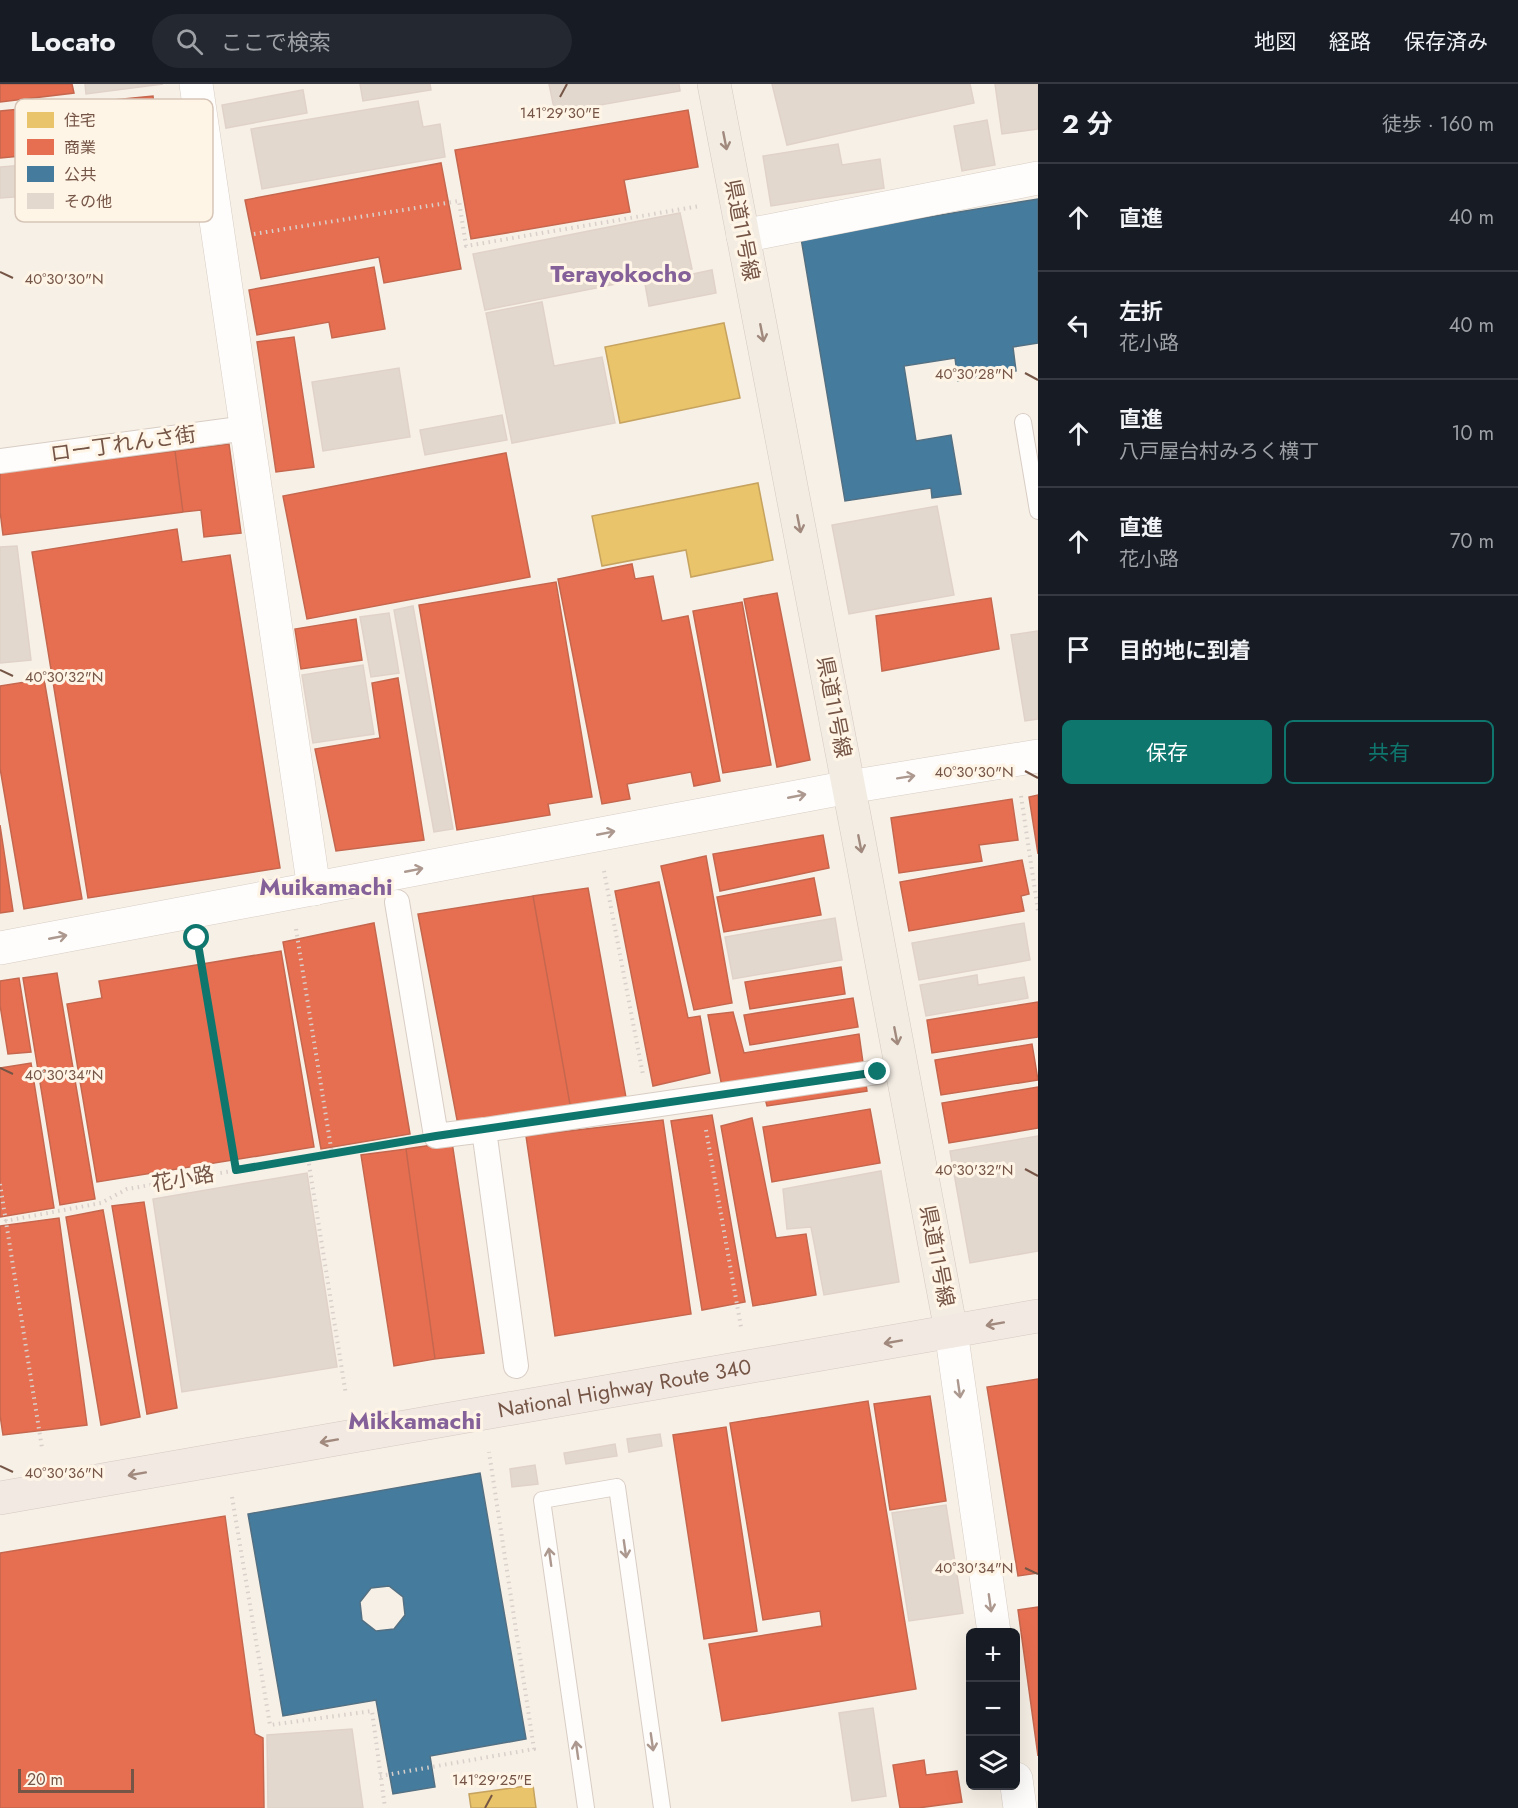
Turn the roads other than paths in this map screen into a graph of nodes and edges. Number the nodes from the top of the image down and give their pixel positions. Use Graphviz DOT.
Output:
graph roads {
  1 [pos="196,84"];
  2 [pos="714,84"];
  3 [pos="198,99"];
  4 [pos="1038,178"];
  5 [pos="213,199"];
  6 [pos="743,236"];
  7 [pos="1023,422"];
  8 [pos="247,428"];
  9 [pos="0,461"];
  10 [pos="1038,511"];
  11 [pos="1038,756"];
  12 [pos="849,787"];
  13 [pos="314,890"];
  14 [pos="397,902"];
  15 [pos="0,948"];
  16 [pos="878,1072"];
  17 [pos="484,1130"];
  18 [pos="1038,1316"];
  19 [pos="951,1331"];
  20 [pos="516,1366"];
  21 [pos="0,1498"];
  22 [pos="993,1628"];
  23 [pos="1018,1790"];
  24 [pos="586,1808"];
  25 [pos="662,1808"];
  26 [pos="1020,1808"];
  1 -- 3 [label="street"];
  2 -- 6 [label="main road, 県道11号線, one-way"];
  4 -- 6 [label="street"];
  5 -- 8 [label="street"];
  6 -- 12 [label="main road, 県道11号線, one-way"];
  7 -- 10 [label="lane"];
  8 -- 9 [label="street, ロー丁れんさ街"];
  8 -- 13 [label="street"];
  12 -- 11 [label="street, one-way"];
  13 -- 12 [label="street, one-way"];
  12 -- 19 [label="main road, 県道11号線, one-way"];
  15 -- 13 [label="street, one-way"];
  14 -- 17 [label="street"];
  16 -- 17 [label="street"];
  17 -- 20 [label="street"];
  18 -- 19 [label="highway, National Highway Route 340, one-way"];
  19 -- 21 [label="highway, National Highway Route 340, one-way"];
  19 -- 22 [label="street, one-way"];
  23 -- 26 [label="street"];
  24 -- 25 [label="lane, one-way"];
}
